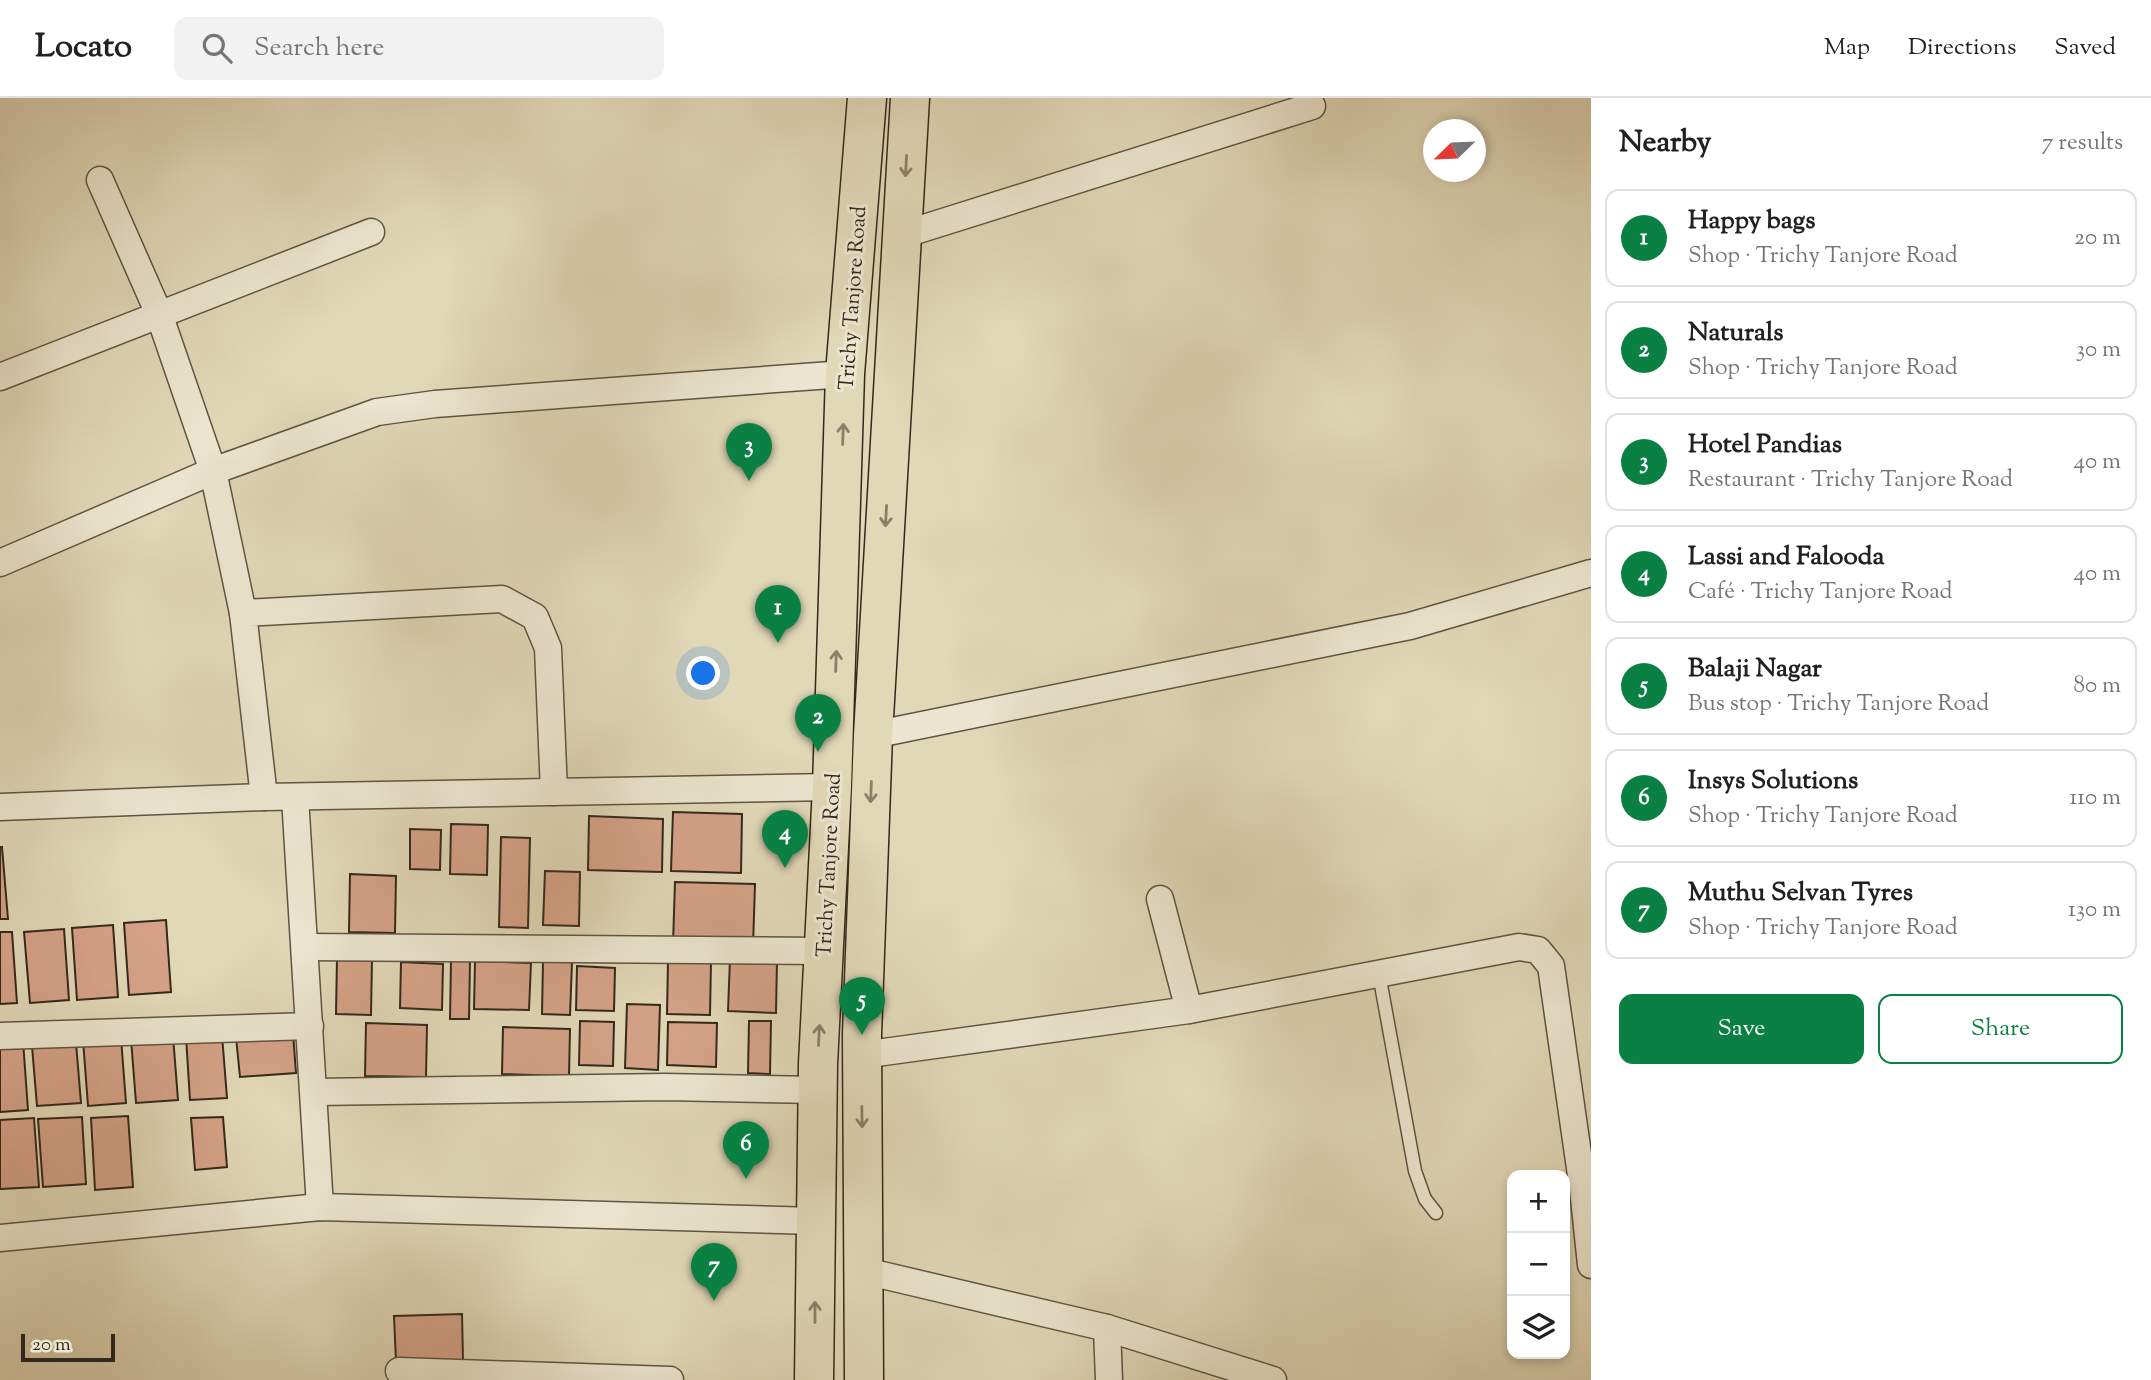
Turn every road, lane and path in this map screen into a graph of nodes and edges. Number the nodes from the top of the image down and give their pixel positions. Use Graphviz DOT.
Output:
graph roads {
  1 [pos="867,98"];
  2 [pos="910,98"];
  3 [pos="1312,106"];
  4 [pos="100,180"];
  5 [pos="371,232"];
  6 [pos="902,235"];
  7 [pos="159,314"];
  8 [pos="845,374"];
  9 [pos="0,377"];
  10 [pos="213,471"];
  11 [pos="0,563"];
  12 [pos="1591,573"];
  13 [pos="243,613"];
  14 [pos="873,735"];
  15 [pos="832,787"];
  16 [pos="554,792"];
  17 [pos="264,797"];
  18 [pos="295,797"];
  19 [pos="0,807"];
  20 [pos="1160,899"];
  21 [pos="306,947"];
  22 [pos="823,951"];
  23 [pos="1379,974"];
  24 [pos="1189,1010"];
  25 [pos="310,1026"];
  26 [pos="0,1036"];
  27 [pos="862,1055"];
  28 [pos="817,1090"];
  29 [pos="314,1092"];
  30 [pos="320,1207"];
  31 [pos="1436,1213"];
  32 [pos="816,1220"];
  33 [pos="0,1238"];
  34 [pos="1591,1265"];
  35 [pos="865,1271"];
  36 [pos="1107,1328"];
  37 [pos="398,1371"];
  38 [pos="670,1380"];
  39 [pos="814,1380"];
  40 [pos="864,1380"];
  41 [pos="1109,1380"];
  42 [pos="1273,1380"];
  1 -- 8 [label="highway, Trichy Tanjore Road"];
  2 -- 6 [label="highway, Trichy Tanjore Road, one-way"];
  3 -- 6 [label="street"];
  4 -- 7 [label="street"];
  5 -- 7 [label="street"];
  6 -- 14 [label="highway, Trichy Tanjore Road, one-way"];
  7 -- 9 [label="street"];
  7 -- 10 [label="street"];
  8 -- 10 [label="street"];
  15 -- 8 [label="highway, Trichy Tanjore Road, one-way"];
  10 -- 11 [label="street"];
  10 -- 13 [label="street"];
  12 -- 14 [label="street"];
  13 -- 16 [label="street"];
  13 -- 17 [label="street"];
  14 -- 27 [label="highway, Trichy Tanjore Road, one-way"];
  15 -- 16 [label="street"];
  15 -- 22 [label="highway, Trichy Tanjore Road"];
  16 -- 18 [label="street"];
  17 -- 18 [label="street"];
  17 -- 19 [label="street"];
  18 -- 21 [label="street"];
  20 -- 24 [label="street"];
  21 -- 22 [label="street"];
  21 -- 25 [label="street"];
  28 -- 22 [label="highway, Trichy Tanjore Road, one-way"];
  23 -- 24 [label="street"];
  23 -- 31 [label="lane"];
  23 -- 34 [label="street"];
  24 -- 27 [label="street"];
  25 -- 26 [label="street"];
  25 -- 29 [label="street"];
  27 -- 35 [label="highway, Trichy Tanjore Road, one-way"];
  28 -- 29 [label="street"];
  28 -- 32 [label="highway, Trichy Tanjore Road"];
  29 -- 30 [label="street"];
  30 -- 32 [label="street"];
  30 -- 33 [label="street"];
  39 -- 32 [label="highway, Trichy Tanjore Road, one-way"];
  35 -- 36 [label="street"];
  35 -- 40 [label="highway, Trichy Tanjore Road"];
  36 -- 41 [label="street"];
  36 -- 42 [label="street"];
  37 -- 38 [label="street"];
}
